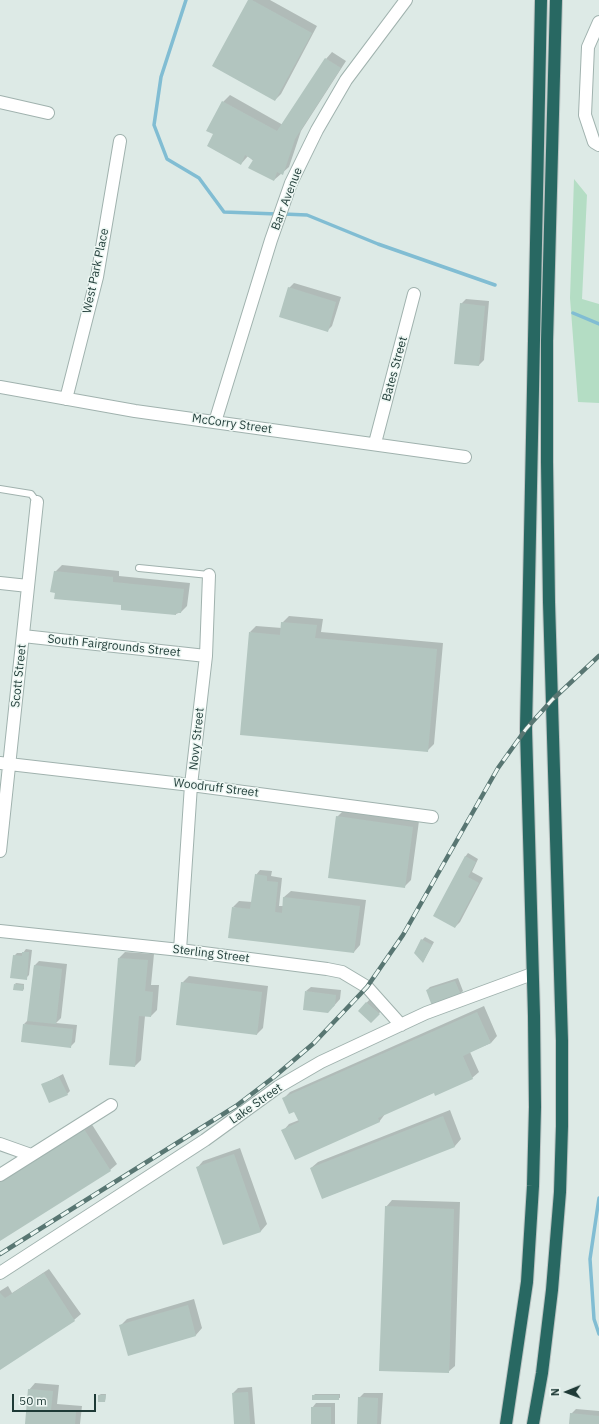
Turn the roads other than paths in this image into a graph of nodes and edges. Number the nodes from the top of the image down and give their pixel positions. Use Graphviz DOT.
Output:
graph roads {
  1 [pos="406,0"];
  2 [pos="541,0"];
  3 [pos="556,0"];
  4 [pos="599,22"];
  5 [pos="0,102"];
  6 [pos="48,113"];
  7 [pos="120,141"];
  8 [pos="599,145"];
  9 [pos="414,294"];
  10 [pos="0,387"];
  11 [pos="66,399"];
  12 [pos="215,422"];
  13 [pos="375,443"];
  14 [pos="465,457"];
  15 [pos="0,489"];
  16 [pos="37,502"];
  17 [pos="139,568"];
  18 [pos="209,575"];
  19 [pos="0,583"];
  20 [pos="28,586"];
  21 [pos="23,636"];
  22 [pos="206,656"];
  23 [pos="5,764"];
  24 [pos="191,785"];
  25 [pos="432,817"];
  26 [pos="0,851"];
  27 [pos="0,931"];
  28 [pos="180,950"];
  29 [pos="532,974"];
  30 [pos="401,1025"];
  31 [pos="111,1105"];
  32 [pos="0,1144"];
  33 [pos="31,1155"];
  34 [pos="0,1175"];
  35 [pos="0,1273"];
  36 [pos="506,1424"];
  37 [pos="534,1424"];
  1 -- 12 [label="street, Barr Avenue"];
  2 -- 29 [label="highway"];
  3 -- 37 [label="highway"];
  4 -- 8 [label="street"];
  5 -- 6 [label="street"];
  7 -- 11 [label="street, West Park Place"];
  9 -- 13 [label="street, Bates Street"];
  10 -- 11 [label="street, McCorry Street"];
  11 -- 12 [label="street, McCorry Street"];
  12 -- 13 [label="street, McCorry Street"];
  13 -- 14 [label="street, McCorry Street"];
  15 -- 16 [label="lane"];
  16 -- 20 [label="street, Scott Street"];
  17 -- 18 [label="lane"];
  18 -- 22 [label="street, Novy Street"];
  19 -- 20 [label="street"];
  20 -- 21 [label="street, Scott Street"];
  21 -- 22 [label="street, South Fairgrounds Street"];
  21 -- 23 [label="street, Scott Street"];
  22 -- 24 [label="street, Novy Street"];
  23 -- 24 [label="street, Woodruff Street"];
  23 -- 26 [label="street, Scott Street"];
  24 -- 25 [label="street, Woodruff Street"];
  24 -- 28 [label="street, Novy Street"];
  27 -- 28 [label="street, Sterling Street"];
  28 -- 30 [label="street, Sterling Street"];
  29 -- 30 [label="street, Lake Street"];
  29 -- 36 [label="highway"];
  30 -- 35 [label="street, Lake Street"];
  31 -- 33 [label="street"];
  32 -- 33 [label="street"];
  33 -- 34 [label="street"];
}
